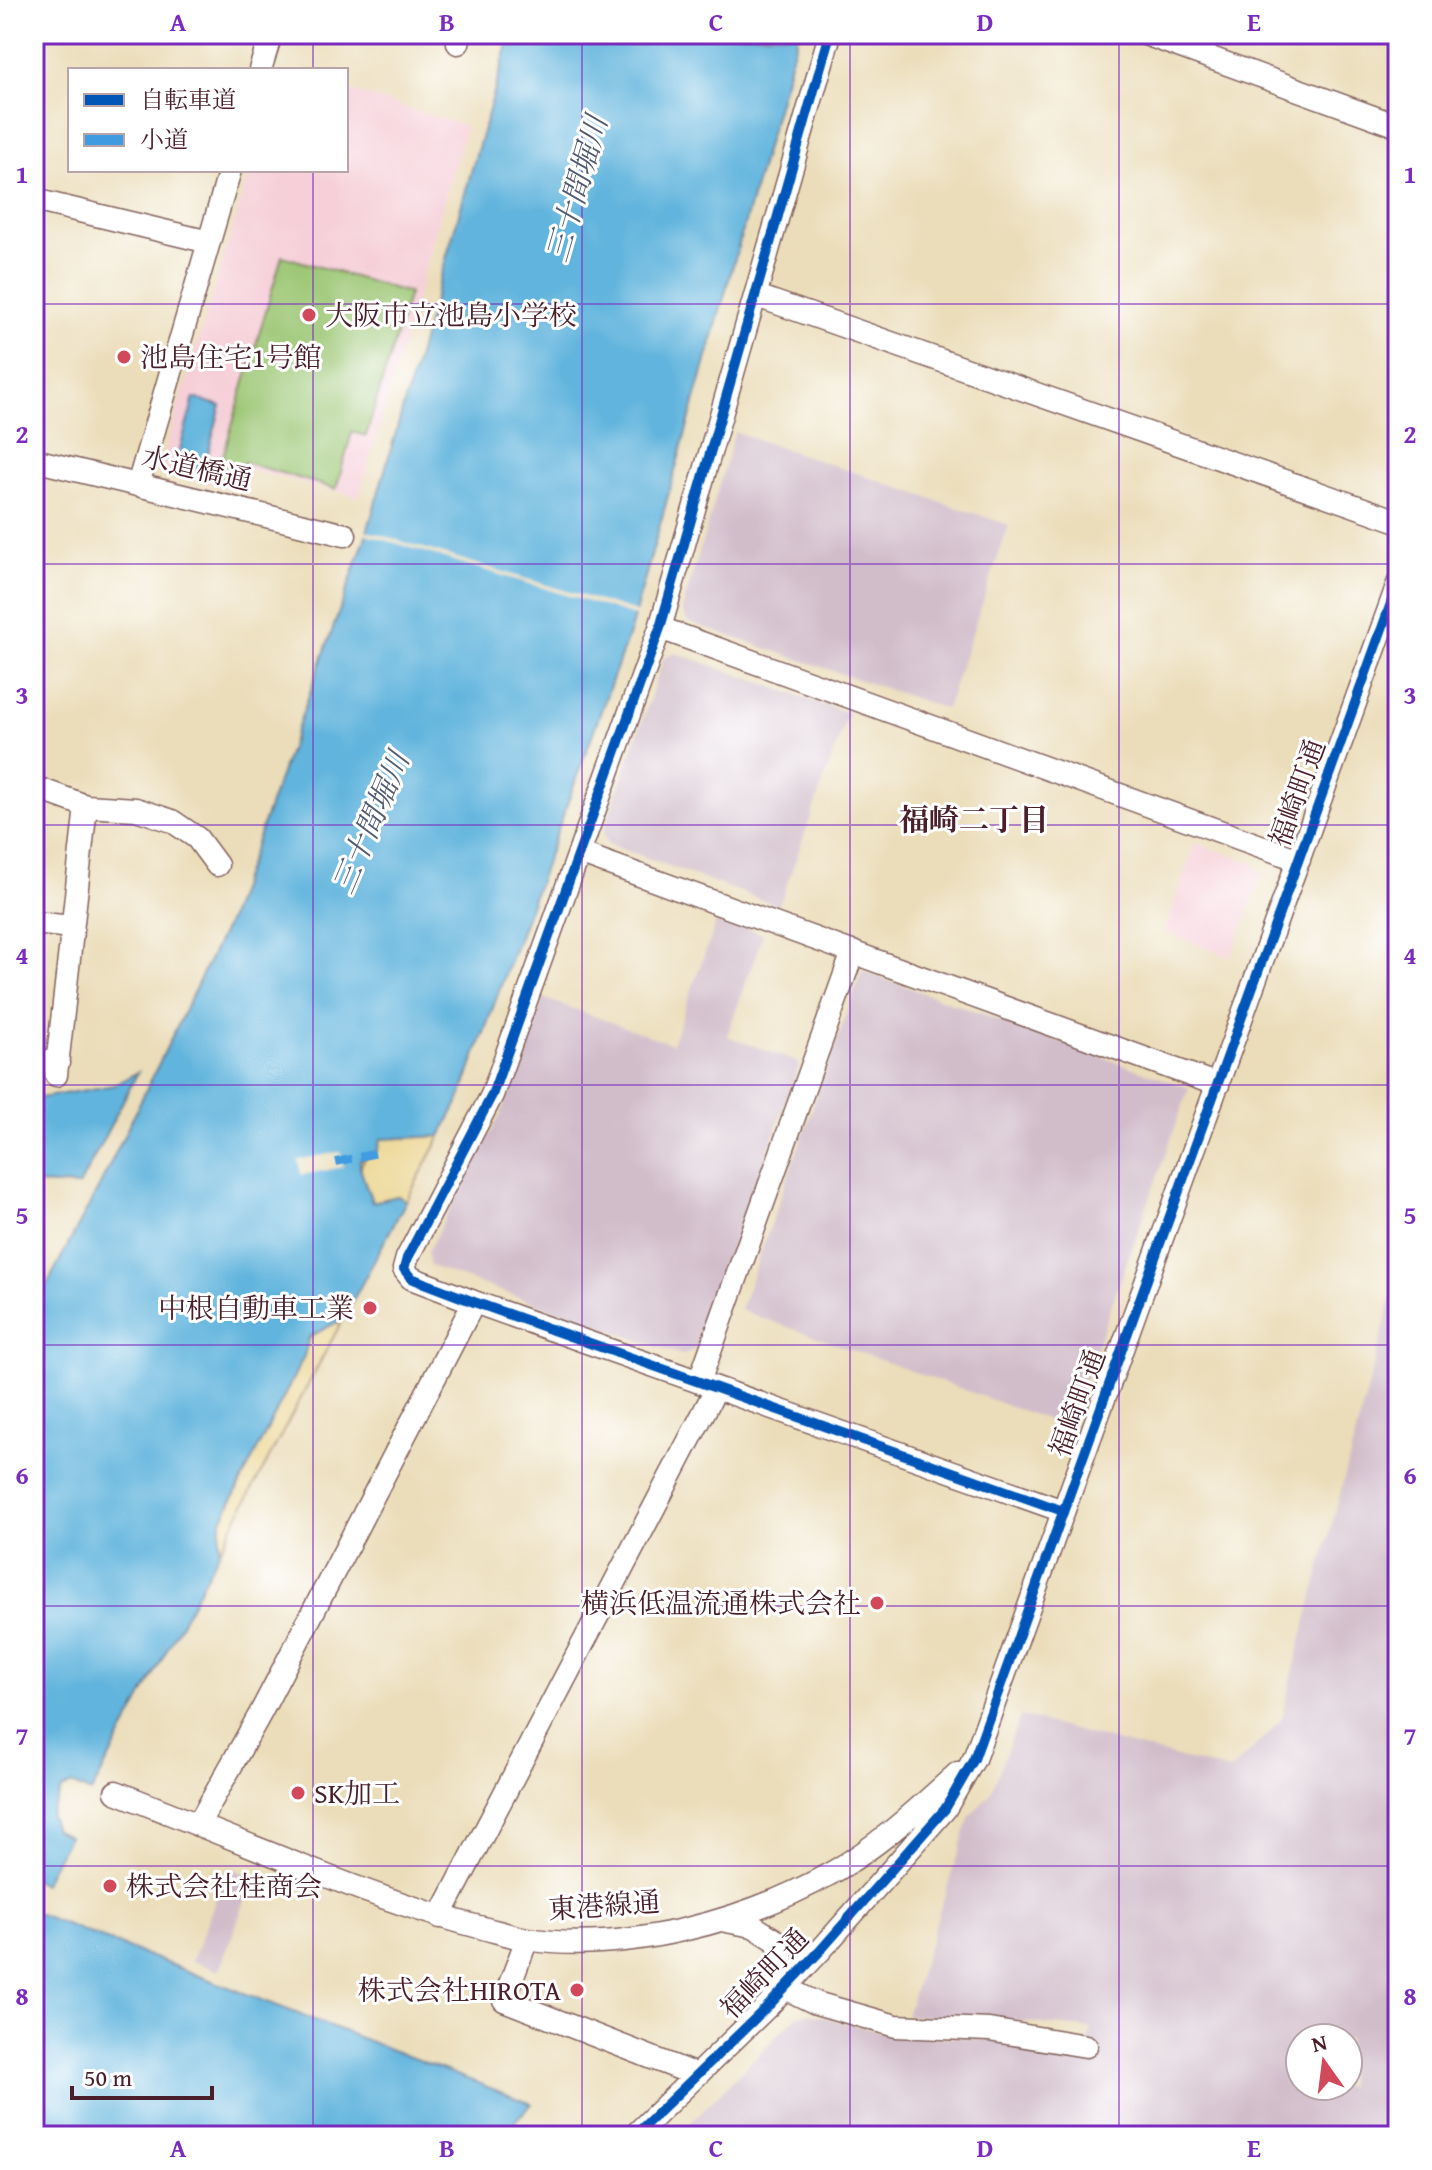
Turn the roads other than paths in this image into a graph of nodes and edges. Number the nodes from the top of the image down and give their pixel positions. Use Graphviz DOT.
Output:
graph roads {
  1 [pos="271,34"];
  2 [pos="830,34"];
  3 [pos="1145,34"];
  4 [pos="261,68"];
  5 [pos="1398,126"];
  6 [pos="229,172"];
  7 [pos="34,200"];
  8 [pos="209,242"];
  9 [pos="757,296"];
  10 [pos="34,460"];
  11 [pos="138,485"];
  12 [pos="1398,521"];
  13 [pos="345,535"];
  14 [pos="1398,584"];
  15 [pos="660,628"];
  16 [pos="34,787"];
  17 [pos="86,806"];
  18 [pos="579,853"];
  19 [pos="1299,860"];
  20 [pos="217,865"];
  21 [pos="34,923"];
  22 [pos="72,927"];
  23 [pos="853,952"];
  24 [pos="34,1060"];
  25 [pos="1218,1085"];
  26 [pos="474,1302"];
  27 [pos="707,1386"];
  28 [pos="1063,1511"];
  29 [pos="974,1759"];
  30 [pos="116,1792"];
  31 [pos="198,1825"];
  32 [pos="440,1917"];
  33 [pos="721,1920"];
  34 [pos="527,1939"];
  35 [pos="785,1988"];
  36 [pos="769,2005"];
  37 [pos="1086,2046"];
  38 [pos="696,2075"];
  39 [pos="634,2136"];
  1 -- 4 [label="street"];
  2 -- 9 [label="street"];
  3 -- 5 [label="street"];
  6 -- 8 [label="street"];
  7 -- 8 [label="street"];
  8 -- 11 [label="street"];
  9 -- 12 [label="street"];
  9 -- 15 [label="street"];
  10 -- 11 [label="street, 水道橋通"];
  11 -- 13 [label="street, 水道橋通"];
  14 -- 19 [label="street, 福崎町通"];
  15 -- 18 [label="street"];
  15 -- 19 [label="street"];
  16 -- 17 [label="street"];
  17 -- 20 [label="street"];
  17 -- 22 [label="street"];
  18 -- 23 [label="street"];
  18 -- 26 [label="street"];
  19 -- 25 [label="street, 福崎町通"];
  21 -- 22 [label="street"];
  22 -- 24 [label="street"];
  23 -- 25 [label="street"];
  23 -- 27 [label="street"];
  25 -- 28 [label="street, 福崎町通"];
  26 -- 27 [label="street"];
  26 -- 31 [label="street"];
  27 -- 28 [label="street"];
  27 -- 32 [label="street"];
  28 -- 29 [label="street, 福崎町通"];
  29 -- 33 [label="street, 東港線通"];
  29 -- 35 [label="street, 福崎町通"];
  30 -- 31 [label="street, 東港線通"];
  31 -- 32 [label="street, 東港線通"];
  32 -- 34 [label="street, 東港線通"];
  33 -- 34 [label="street, 東港線通"];
  33 -- 36 [label="street"];
  34 -- 38 [label="street"];
  35 -- 36 [label="street, 福崎町通"];
  35 -- 37 [label="street"];
  36 -- 38 [label="street, 福崎町通"];
  38 -- 39 [label="street, 福崎町通"];
}
